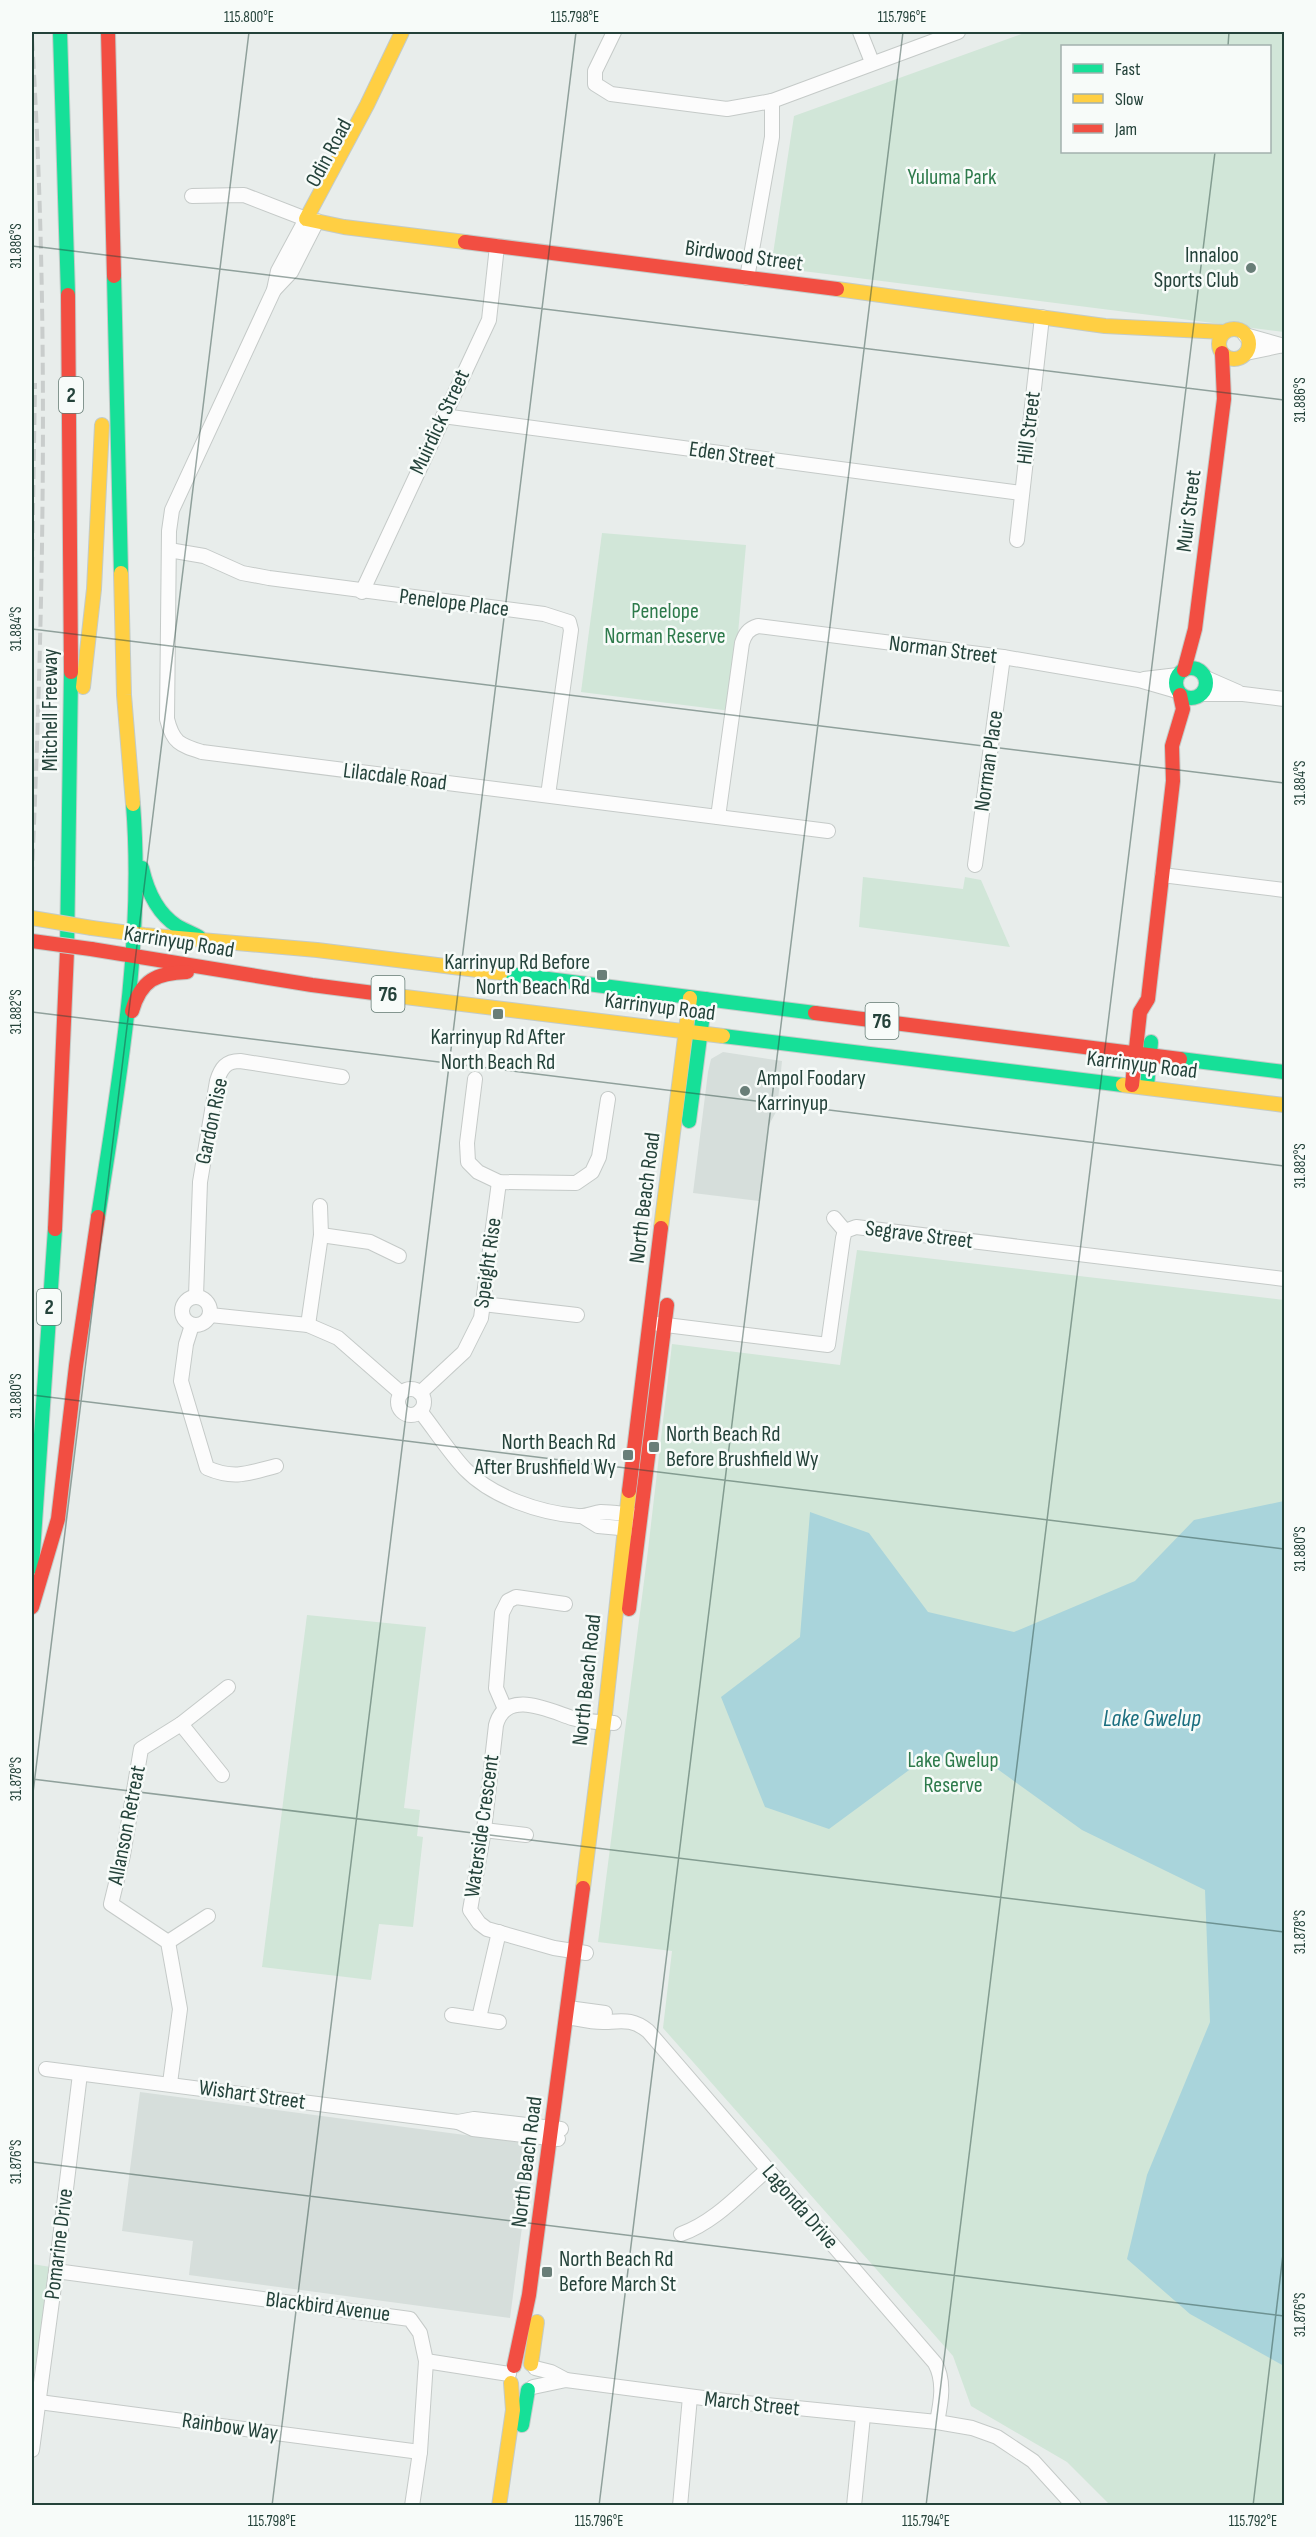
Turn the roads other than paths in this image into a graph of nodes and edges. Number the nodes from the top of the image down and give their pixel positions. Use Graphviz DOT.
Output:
graph roads {
  1 [pos="60,32"];
  2 [pos="108,32"];
  3 [pos="402,32"];
  4 [pos="416,32"];
  5 [pos="614,32"];
  6 [pos="860,32"];
  7 [pos="958,32"];
  8 [pos="872,62"];
  9 [pos="772,101"];
  10 [pos="111,195"];
  11 [pos="192,196"];
  12 [pos="312,220"];
  13 [pos="497,246"];
  14 [pos="747,278"];
  15 [pos="1042,316"];
  16 [pos="1224,332"];
  17 [pos="1177,333"];
  18 [pos="1245,334"];
  19 [pos="1283,346"];
  20 [pos="1221,351"];
  21 [pos="1243,355"];
  22 [pos="1224,399"];
  23 [pos="443,416"];
  24 [pos="1022,493"];
  25 [pos="169,531"];
  26 [pos="1017,540"];
  27 [pos="169,550"];
  28 [pos="362,592"];
  29 [pos="1195,629"];
  30 [pos="1003,657"];
  31 [pos="1181,672"];
  32 [pos="1204,675"];
  33 [pos="1138,680"];
  34 [pos="1179,693"];
  35 [pos="1243,694"];
  36 [pos="1200,696"];
  37 [pos="1284,699"];
  38 [pos="72,759"];
  39 [pos="1173,781"];
  40 [pos="548,795"];
  41 [pos="718,818"];
  42 [pos="828,831"];
  43 [pos="136,846"];
  44 [pos="975,865"];
  45 [pos="1162,875"];
  46 [pos="1284,890"];
  47 [pos="32,918"];
  48 [pos="134,933"];
  49 [pos="32,941"];
  50 [pos="206,941"];
  51 [pos="131,955"];
  52 [pos="315,967"];
  53 [pos="246,974"];
  54 [pos="690,998"];
  55 [pos="705,999"];
  56 [pos="686,1032"];
  57 [pos="700,1034"];
  58 [pos="1143,1054"];
  59 [pos="120,1072"];
  60 [pos="1284,1072"];
  61 [pos="342,1077"];
  62 [pos="475,1079"];
  63 [pos="1132,1085"];
  64 [pos="1147,1087"];
  65 [pos="608,1099"];
  66 [pos="1284,1104"];
  67 [pos="687,1134"];
  68 [pos="499,1182"];
  69 [pos="320,1206"];
  70 [pos="834,1218"];
  71 [pos="845,1231"];
  72 [pos="321,1235"];
  73 [pos="399,1256"];
  74 [pos="1284,1279"];
  75 [pos="669,1289"];
  76 [pos="196,1296"];
  77 [pos="483,1304"];
  78 [pos="210,1315"];
  79 [pos="577,1316"];
  80 [pos="658,1324"];
  81 [pos="192,1325"];
  82 [pos="308,1325"];
  83 [pos="401,1393"];
  84 [pos="420,1393"];
  85 [pos="420,1412"];
  86 [pos="276,1466"];
  87 [pos="633,1523"];
  88 [pos="32,1567"];
  89 [pos="565,1604"];
  90 [pos="32,1607"];
  91 [pos="228,1687"];
  92 [pos="505,1709"];
  93 [pos="610,1719"];
  94 [pos="181,1724"];
  95 [pos="222,1775"];
  96 [pos="484,1830"];
  97 [pos="526,1835"];
  98 [pos="208,1916"];
  99 [pos="499,1932"];
  100 [pos="168,1942"];
  101 [pos="580,1952"];
  102 [pos="572,2013"];
  103 [pos="453,2014"];
  104 [pos="479,2018"];
  105 [pos="499,2022"];
  106 [pos="46,2069"];
  107 [pos="80,2074"];
  108 [pos="170,2083"];
  109 [pos="557,2134"];
  110 [pos="767,2170"];
  111 [pos="681,2234"];
  112 [pos="57,2271"];
  113 [pos="426,2361"];
  114 [pos="533,2366"];
  115 [pos="511,2374"];
  116 [pos="567,2380"];
  117 [pos="531,2388"];
  118 [pos="690,2397"];
  119 [pos="39,2402"];
  120 [pos="863,2416"];
  121 [pos="937,2422"];
  122 [pos="32,2450"];
  123 [pos="420,2452"];
  124 [pos="412,2505"];
  125 [pos="499,2505"];
  126 [pos="511,2505"];
  127 [pos="680,2505"];
  128 [pos="854,2505"];
  129 [pos="1074,2505"];
  1 -- 38 [label="main road, Mitchell Freeway / 2"];
  2 -- 10 [label="main road"];
  3 -- 12 [label="main road, Odin Road"];
  4 -- 12 [label="main road, Odin Road"];
  5 -- 9 [label="street"];
  6 -- 8 [label="street"];
  7 -- 8 [label="street"];
  8 -- 9 [label="street"];
  9 -- 14 [label="street"];
  10 -- 38 [label="main road"];
  10 -- 43 [label="main road"];
  11 -- 12 [label="street"];
  12 -- 13 [label="main road, Birdwood Street"];
  12 -- 25 [label="street, Odin Road"];
  13 -- 14 [label="main road, Birdwood Street"];
  13 -- 23 [label="street, Muirdick Street"];
  14 -- 15 [label="main road, Birdwood Street"];
  15 -- 17 [label="main road, Birdwood Street"];
  15 -- 24 [label="street, Hill Street"];
  16 -- 17 [label="main road, Birdwood Street"];
  16 -- 18 [label="main road"];
  16 -- 20 [label="main road"];
  17 -- 20 [label="main road, Birdwood Street"];
  18 -- 19 [label="street"];
  18 -- 21 [label="main road"];
  19 -- 21 [label="street"];
  20 -- 21 [label="main road"];
  20 -- 22 [label="main road, Muir Street"];
  21 -- 22 [label="main road, Muir Street"];
  22 -- 29 [label="main road, Muir Street"];
  23 -- 24 [label="street, Eden Street"];
  23 -- 28 [label="street, Muirdick Street"];
  24 -- 26 [label="street, Hill Street"];
  25 -- 27 [label="street, Lilacdale Road"];
  27 -- 28 [label="street, Penelope Place"];
  27 -- 40 [label="street, Lilacdale Road"];
  28 -- 40 [label="street, Penelope Place"];
  29 -- 31 [label="main road, Muir Street"];
  29 -- 32 [label="main road, Muir Street"];
  30 -- 33 [label="street, Norman Street"];
  30 -- 41 [label="street, Norman Street"];
  30 -- 44 [label="street, Norman Place"];
  31 -- 32 [label="main road"];
  31 -- 33 [label="street, Norman Street"];
  31 -- 34 [label="main road"];
  32 -- 35 [label="street"];
  32 -- 36 [label="main road"];
  33 -- 34 [label="street, Norman Street"];
  34 -- 36 [label="main road"];
  34 -- 39 [label="main road"];
  35 -- 36 [label="street"];
  35 -- 37 [label="street"];
  36 -- 39 [label="main road"];
  38 -- 88 [label="main road, Mitchell Freeway / 2"];
  39 -- 45 [label="main road"];
  40 -- 41 [label="street, Lilacdale Road"];
  41 -- 42 [label="street, Lilacdale Road"];
  43 -- 48 [label="main road"];
  43 -- 50 [label="main road"];
  45 -- 46 [label="street"];
  45 -- 58 [label="main road"];
  47 -- 48 [label="main road, Karrinyup Road / 76, bridge"];
  48 -- 50 [label="main road, Karrinyup Road / 76"];
  48 -- 51 [label="main road"];
  49 -- 51 [label="main road, Karrinyup Road / 76, bridge"];
  50 -- 52 [label="main road, Karrinyup Road / 76"];
  51 -- 53 [label="main road, Karrinyup Road / 76"];
  51 -- 59 [label="main road"];
  52 -- 53 [label="main road, Karrinyup Road / 76"];
  52 -- 54 [label="main road, Karrinyup Road / 76"];
  52 -- 56 [label="main road, Karrinyup Road / 76"];
  53 -- 59 [label="main road"];
  54 -- 55 [label="main road, Karrinyup Road / 76"];
  54 -- 56 [label="main road, North Beach Road"];
  55 -- 57 [label="main road, North Beach Road"];
  55 -- 58 [label="main road, Karrinyup Road / 76"];
  56 -- 57 [label="main road, Karrinyup Road / 76"];
  56 -- 80 [label="main road, North Beach Road"];
  57 -- 63 [label="main road, Karrinyup Road / 76"];
  57 -- 67 [label="main road, North Beach Road"];
  58 -- 60 [label="main road, Karrinyup Road / 76"];
  58 -- 63 [label="main road"];
  58 -- 64 [label="main road"];
  59 -- 90 [label="main road"];
  61 -- 76 [label="street, Gardon Rise"];
  62 -- 68 [label="street"];
  63 -- 64 [label="main road, Karrinyup Road / 76"];
  64 -- 66 [label="main road, Karrinyup Road / 76"];
  65 -- 68 [label="street"];
  68 -- 77 [label="street, Speight Rise"];
  69 -- 72 [label="street"];
  70 -- 71 [label="street"];
  71 -- 74 [label="street, Segrave Street"];
  71 -- 80 [label="street, Segrave Street"];
  72 -- 73 [label="street"];
  72 -- 82 [label="street"];
  75 -- 80 [label="main road, North Beach Road"];
  76 -- 78 [label="street"];
  76 -- 81 [label="street"];
  77 -- 79 [label="street"];
  77 -- 84 [label="street, Speight Rise"];
  78 -- 81 [label="street"];
  78 -- 82 [label="street"];
  80 -- 87 [label="main road, North Beach Road"];
  81 -- 86 [label="street"];
  82 -- 83 [label="street"];
  83 -- 84 [label="street"];
  83 -- 85 [label="street"];
  84 -- 85 [label="street"];
  85 -- 87 [label="street"];
  87 -- 93 [label="main road, North Beach Road"];
  89 -- 92 [label="street"];
  91 -- 94 [label="street, Allanson Retreat"];
  92 -- 93 [label="street"];
  92 -- 96 [label="street, Waterside Crescent"];
  93 -- 101 [label="main road, North Beach Road"];
  94 -- 95 [label="street"];
  94 -- 100 [label="street, Allanson Retreat"];
  96 -- 97 [label="street"];
  96 -- 99 [label="street, Waterside Crescent"];
  98 -- 100 [label="street"];
  99 -- 101 [label="street, Waterside Crescent"];
  99 -- 104 [label="street"];
  100 -- 108 [label="street"];
  101 -- 102 [label="main road, North Beach Road"];
  102 -- 109 [label="main road, North Beach Road"];
  102 -- 110 [label="street, Lagonda Drive"];
  103 -- 104 [label="street"];
  104 -- 105 [label="street"];
  106 -- 107 [label="street, Wishart Street"];
  107 -- 108 [label="street, Wishart Street"];
  107 -- 112 [label="street, Pomarine Drive"];
  108 -- 109 [label="street, Wishart Street"];
  109 -- 114 [label="main road, North Beach Road"];
  109 -- 115 [label="main road, North Beach Road"];
  110 -- 111 [label="street"];
  110 -- 121 [label="street, Lagonda Drive"];
  112 -- 113 [label="street, Blackbird Avenue"];
  112 -- 119 [label="street, Pomarine Drive"];
  113 -- 115 [label="street"];
  113 -- 123 [label="street, Blackbird Avenue"];
  114 -- 115 [label="main road"];
  114 -- 116 [label="street, March Street"];
  114 -- 117 [label="main road"];
  115 -- 117 [label="main road"];
  115 -- 125 [label="main road, North Beach Road"];
  116 -- 117 [label="street, March Street"];
  116 -- 118 [label="street, March Street"];
  117 -- 126 [label="main road"];
  118 -- 120 [label="street, March Street"];
  118 -- 127 [label="street"];
  119 -- 122 [label="street, Pomarine Drive"];
  119 -- 123 [label="street, Rainbow Way"];
  120 -- 121 [label="street, March Street"];
  120 -- 128 [label="street"];
  121 -- 129 [label="street, March Street"];
  123 -- 124 [label="street, Blackbird Avenue"];
}
